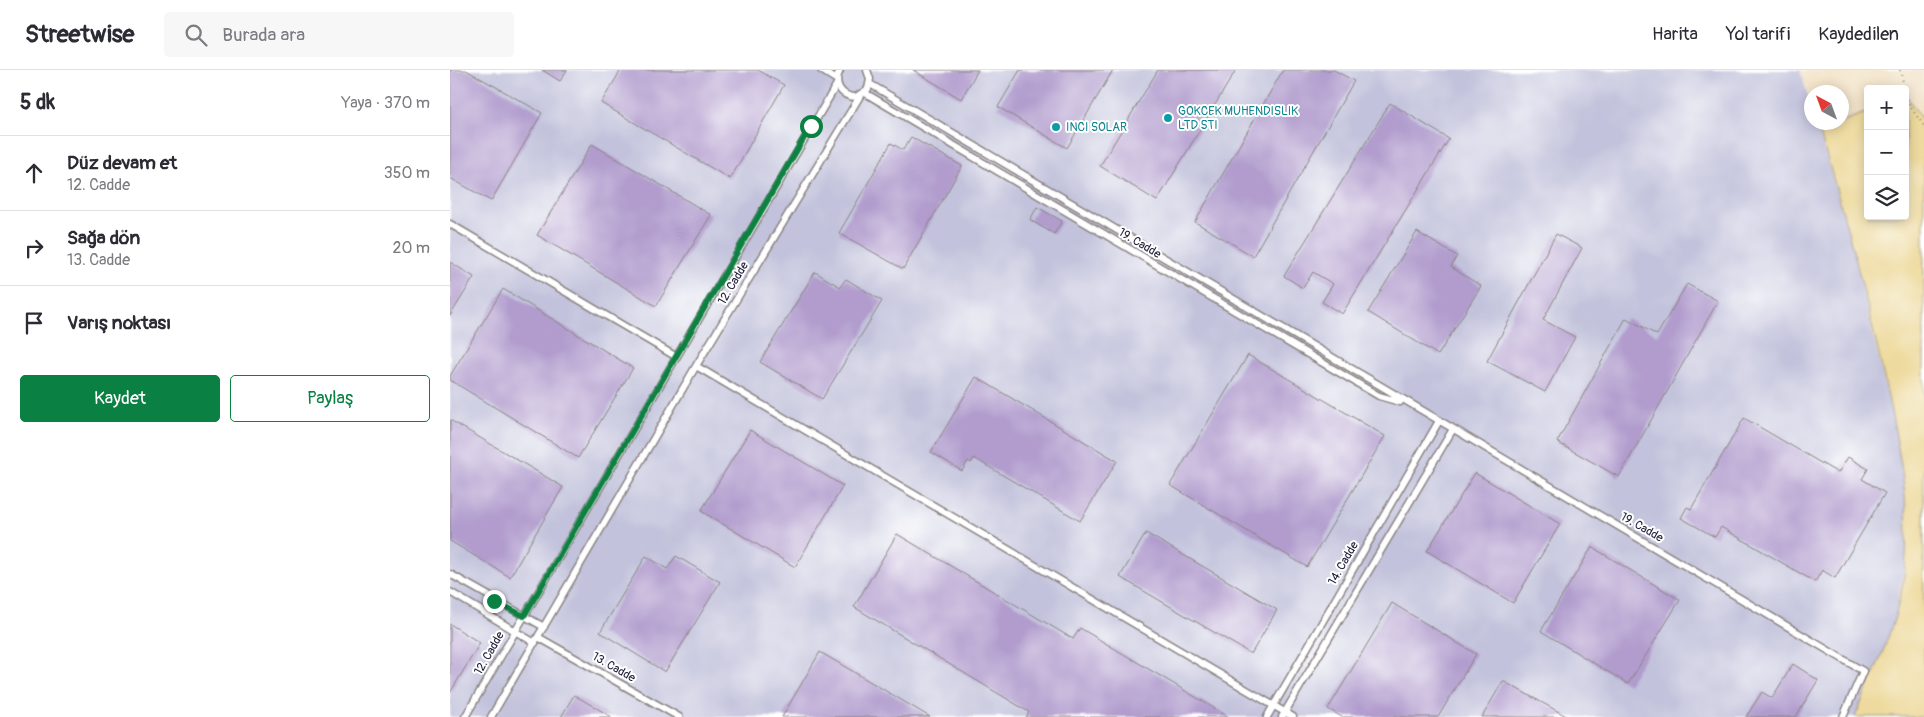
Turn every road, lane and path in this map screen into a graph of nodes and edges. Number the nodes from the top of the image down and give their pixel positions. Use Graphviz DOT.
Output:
graph roads {
  1 [pos="821,70"];
  2 [pos="840,70"];
  3 [pos="866,70"];
  4 [pos="1900,70"];
  5 [pos="837,82"];
  6 [pos="870,84"];
  7 [pos="862,94"];
  8 [pos="1924,126"];
  9 [pos="450,224"];
  10 [pos="675,356"];
  11 [pos="696,366"];
  12 [pos="1408,404"];
  13 [pos="1439,421"];
  14 [pos="1453,429"];
  15 [pos="450,574"];
  16 [pos="450,592"];
  17 [pos="524,616"];
  18 [pos="544,627"];
  19 [pos="514,632"];
  20 [pos="536,640"];
  21 [pos="1274,706"];
  22 [pos="1284,715"];
  23 [pos="465,717"];
  24 [pos="491,717"];
  25 [pos="679,717"];
  26 [pos="1267,717"];
  27 [pos="1293,717"];
  28 [pos="1843,717"];
  1 -- 5 [label="lane"];
  2 -- 5 [label="lane, 12. Cadde"];
  3 -- 6 [label="lane"];
  4 -- 8 [label="path"];
  5 -- 7 [label="lane, 19. Cadde"];
  5 -- 10 [label="lane, 12. Cadde"];
  6 -- 7 [label="lane, 12. Cadde"];
  6 -- 12 [label="lane, 19. Cadde"];
  7 -- 11 [label="lane, 12. Cadde"];
  7 -- 12 [label="lane, 19. Cadde"];
  9 -- 10 [label="lane"];
  10 -- 17 [label="lane, 12. Cadde"];
  11 -- 18 [label="lane, 12. Cadde"];
  11 -- 21 [label="lane"];
  12 -- 13 [label="lane, 19. Cadde"];
  13 -- 14 [label="lane, 19. Cadde"];
  13 -- 21 [label="lane, 14. Cadde"];
  14 -- 22 [label="lane"];
  14 -- 28 [label="lane, 19. Cadde"];
  15 -- 17 [label="lane"];
  16 -- 19 [label="lane"];
  17 -- 18 [label="lane"];
  17 -- 19 [label="lane, 12. Cadde"];
  18 -- 20 [label="lane, 12. Cadde"];
  19 -- 20 [label="lane, 13. Cadde"];
  19 -- 23 [label="lane, 12. Cadde"];
  20 -- 24 [label="lane, 12. Cadde"];
  20 -- 25 [label="lane, 13. Cadde"];
  21 -- 22 [label="lane"];
  21 -- 26 [label="lane, 14. Cadde"];
  22 -- 27 [label="lane"];
}
